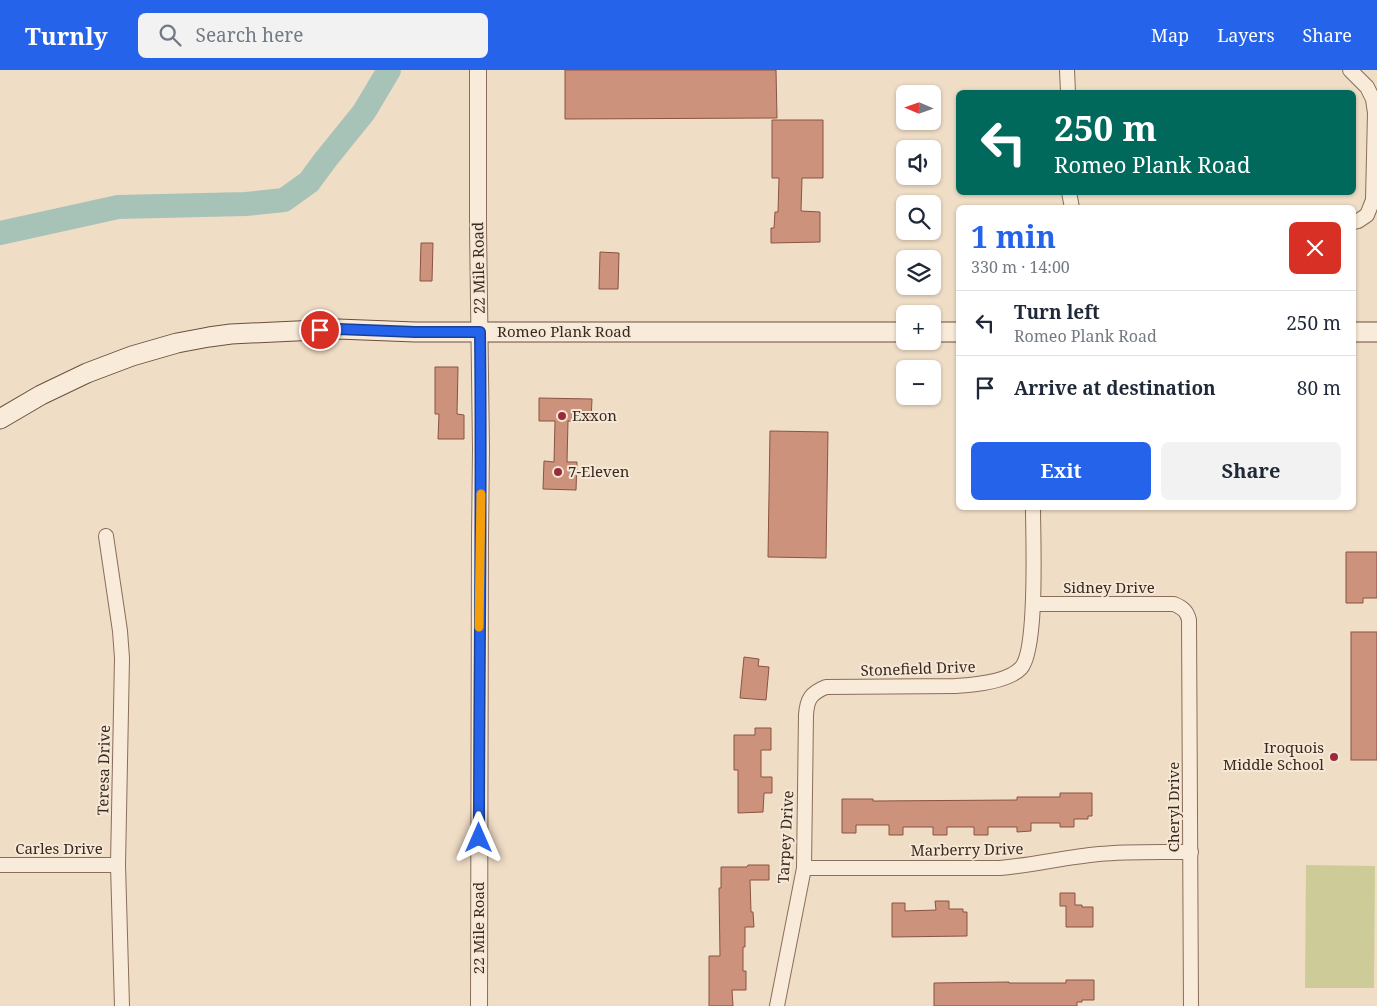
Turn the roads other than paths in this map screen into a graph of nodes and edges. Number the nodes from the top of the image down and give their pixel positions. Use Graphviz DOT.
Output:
graph roads {
  1 [pos="478,70"];
  2 [pos="1068,70"];
  3 [pos="1350,70"];
  4 [pos="1068,90"];
  5 [pos="1356,222"];
  6 [pos="480,332"];
  7 [pos="896,332"];
  8 [pos="941,332"];
  9 [pos="956,332"];
  10 [pos="1356,332"];
  11 [pos="1377,332"];
  12 [pos="0,420"];
  13 [pos="1033,510"];
  14 [pos="106,536"];
  15 [pos="1033,604"];
  16 [pos="1184,609"];
  17 [pos="810,697"];
  18 [pos="1190,852"];
  19 [pos="118,865"];
  20 [pos="0,866"];
  21 [pos="804,868"];
  22 [pos="122,1006"];
  23 [pos="479,1006"];
  24 [pos="777,1006"];
  25 [pos="1191,1006"];
  1 -- 6 [label="street, 22 Mile Road"];
  2 -- 4 [label="street"];
  3 -- 5 [label="street"];
  6 -- 7 [label="main road, Romeo Plank Road"];
  6 -- 12 [label="main road, Romeo Plank Road"];
  6 -- 23 [label="street, 22 Mile Road"];
  8 -- 9 [label="main road"];
  10 -- 11 [label="main road"];
  13 -- 15 [label="street, Stonefield Drive"];
  14 -- 19 [label="street, Teresa Drive"];
  15 -- 16 [label="street, Sidney Drive"];
  15 -- 17 [label="street, Stonefield Drive"];
  16 -- 18 [label="street, Cheryl Drive"];
  17 -- 21 [label="street, Tarpey Drive"];
  18 -- 21 [label="street, Marberry Drive"];
  18 -- 25 [label="street, Cheryl Drive"];
  19 -- 20 [label="street, Carles Drive"];
  19 -- 22 [label="street, Teresa Drive"];
  21 -- 24 [label="street, Tarpey Drive"];
}
